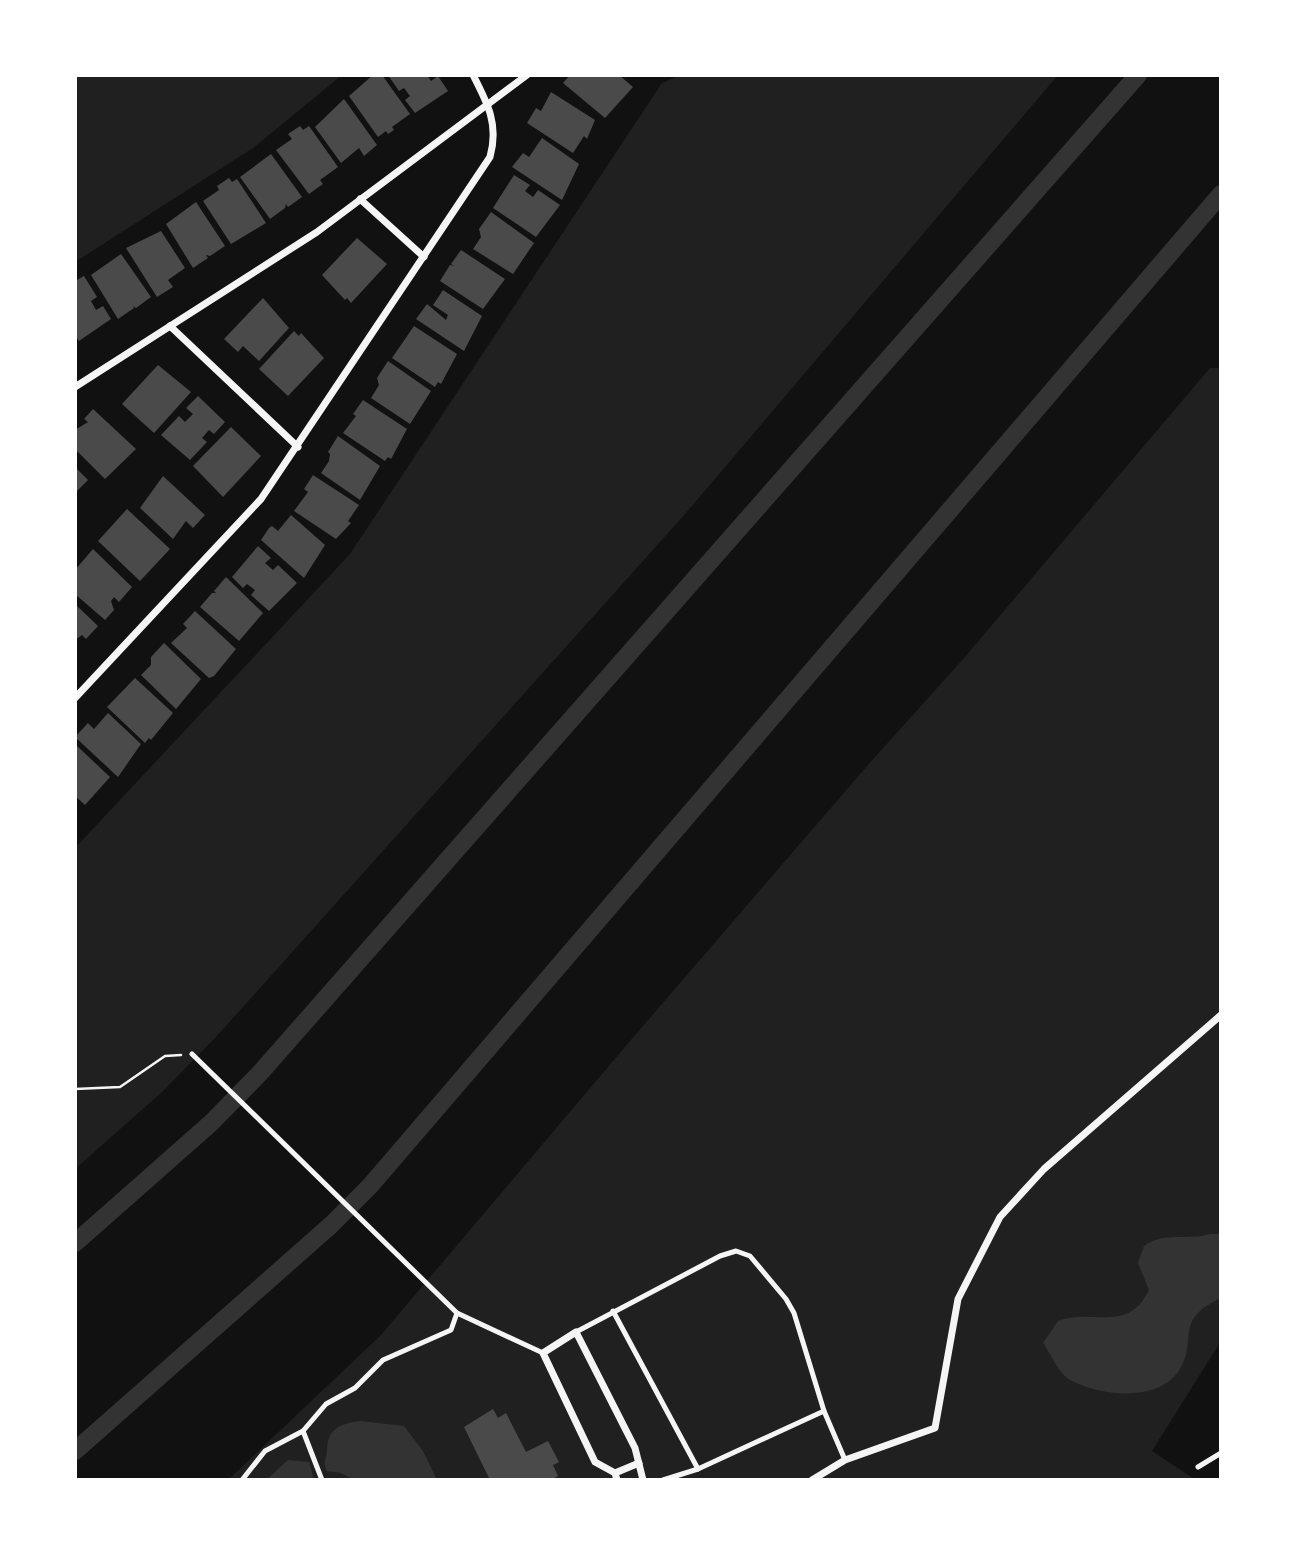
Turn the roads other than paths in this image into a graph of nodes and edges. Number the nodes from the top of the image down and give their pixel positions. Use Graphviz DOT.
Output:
graph roads {
  1 [pos="473,75"];
  2 [pos="527,75"];
  3 [pos="488,105"];
  4 [pos="360,199"];
  5 [pos="424,257"];
  6 [pos="170,326"];
  7 [pos="75,387"];
  8 [pos="298,447"];
  9 [pos="75,698"];
  10 [pos="1221,1015"];
  11 [pos="192,1055"];
  12 [pos="613,1311"];
  13 [pos="457,1313"];
  14 [pos="576,1332"];
  15 [pos="543,1353"];
  16 [pos="824,1411"];
  17 [pos="303,1431"];
  18 [pos="1221,1453"];
  19 [pos="845,1460"];
  20 [pos="639,1463"];
  21 [pos="1198,1467"];
  22 [pos="698,1469"];
  23 [pos="616,1476"];
  24 [pos="242,1480"];
  25 [pos="322,1480"];
  26 [pos="643,1480"];
  27 [pos="663,1480"];
  28 [pos="812,1480"];
  1 -- 3 [label="street"];
  2 -- 3 [label="street"];
  3 -- 4 [label="street"];
  3 -- 5 [label="street"];
  4 -- 5 [label="street"];
  4 -- 6 [label="street"];
  5 -- 8 [label="street"];
  6 -- 7 [label="street"];
  6 -- 8 [label="street"];
  8 -- 9 [label="street"];
  10 -- 19 [label="street"];
  11 -- 13 [label="lane"];
  12 -- 14 [label="lane"];
  12 -- 16 [label="lane"];
  12 -- 22 [label="lane"];
  13 -- 15 [label="lane"];
  13 -- 17 [label="lane"];
  14 -- 15 [label="street"];
  14 -- 20 [label="street"];
  15 -- 23 [label="street"];
  16 -- 19 [label="lane"];
  16 -- 22 [label="lane"];
  17 -- 24 [label="lane"];
  17 -- 25 [label="lane"];
  18 -- 21 [label="lane"];
  19 -- 28 [label="street"];
  20 -- 23 [label="street"];
  20 -- 26 [label="street"];
  22 -- 27 [label="lane"];
}
